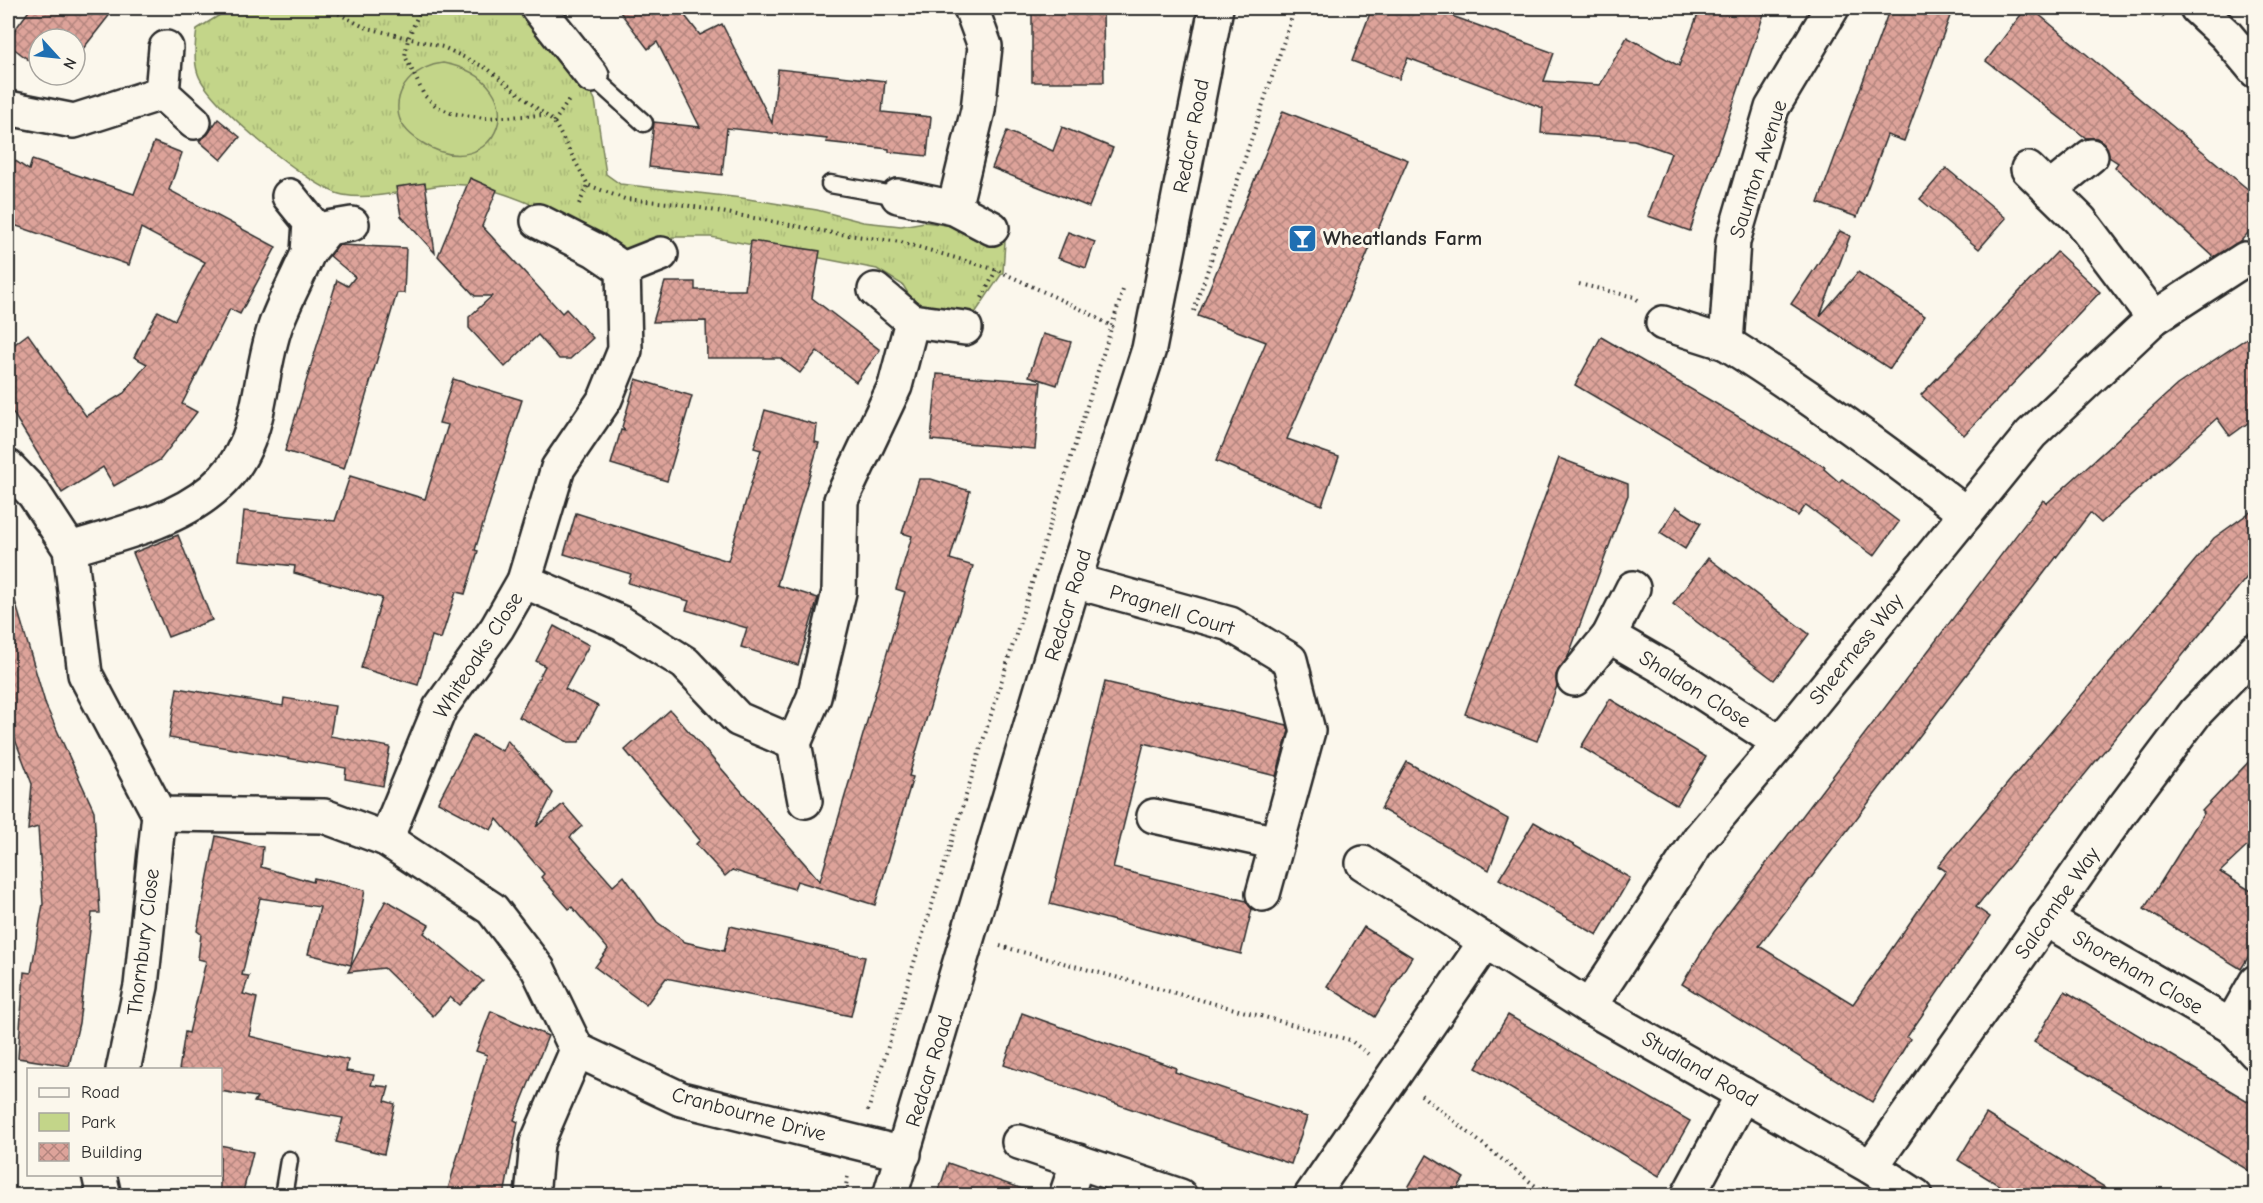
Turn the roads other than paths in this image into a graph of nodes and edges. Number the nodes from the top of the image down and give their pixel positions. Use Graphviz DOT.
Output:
graph roads {
  1 [pos="538,8"];
  2 [pos="971,8"];
  3 [pos="1216,8"];
  4 [pos="1832,8"];
  5 [pos="2197,8"];
  6 [pos="166,48"];
  7 [pos="2256,71"];
  8 [pos="592,76"];
  9 [pos="162,93"];
  10 [pos="8,108"];
  11 [pos="194,122"];
  12 [pos="644,123"];
  13 [pos="2091,156"];
  14 [pos="830,184"];
  15 [pos="289,196"];
  16 [pos="898,196"];
  17 [pos="954,208"];
  18 [pos="538,221"];
  19 [pos="352,224"];
  20 [pos="992,228"];
  21 [pos="308,253"];
  22 [pos="661,254"];
  23 [pos="2245,259"];
  24 [pos="623,269"];
  25 [pos="875,290"];
  26 [pos="2154,318"];
  27 [pos="912,321"];
  28 [pos="1663,323"];
  29 [pos="965,328"];
  30 [pos="1726,343"];
  31 [pos="8,467"];
  32 [pos="1966,514"];
  33 [pos="70,549"];
  34 [pos="525,581"];
  35 [pos="1074,581"];
  36 [pos="1633,588"];
  37 [pos="1609,636"];
  38 [pos="2256,650"];
  39 [pos="1574,679"];
  40 [pos="794,743"];
  41 [pos="1780,743"];
  42 [pos="805,801"];
  43 [pos="159,814"];
  44 [pos="1154,816"];
  45 [pos="386,839"];
  46 [pos="1277,843"];
  47 [pos="1364,863"];
  48 [pos="1263,894"];
  49 [pos="2045,919"];
  50 [pos="1486,941"];
  51 [pos="2256,982"];
  52 [pos="1589,1007"];
  53 [pos="2231,1026"];
  54 [pos="577,1050"];
  55 [pos="2256,1053"];
  56 [pos="123,1068"];
  57 [pos="1743,1094"];
  58 [pos="1019,1142"];
  59 [pos="904,1154"];
  60 [pos="289,1160"];
  61 [pos="1078,1161"];
  62 [pos="1871,1167"];
  63 [pos="99,1176"];
  64 [pos="104,1196"];
  65 [pos="283,1196"];
  66 [pos="532,1196"];
  67 [pos="890,1196"];
  68 [pos="1066,1196"];
  69 [pos="1180,1196"];
  70 [pos="1311,1196"];
  71 [pos="1688,1196"];
  72 [pos="1916,1196"];
  1 -- 8 [label="street"];
  2 -- 17 [label="street"];
  3 -- 35 [label="street, Redcar Road"];
  4 -- 30 [label="street, Saunton Avenue"];
  5 -- 7 [label="street"];
  6 -- 9 [label="street"];
  8 -- 12 [label="lane"];
  9 -- 10 [label="street"];
  9 -- 11 [label="street"];
  13 -- 26 [label="street"];
  14 -- 16 [label="lane"];
  15 -- 21 [label="street"];
  16 -- 17 [label="street"];
  17 -- 20 [label="street"];
  18 -- 24 [label="street"];
  19 -- 21 [label="street"];
  21 -- 33 [label="street"];
  22 -- 24 [label="street"];
  23 -- 26 [label="street, Sheerness Way"];
  24 -- 34 [label="street, Whiteoaks Close"];
  25 -- 27 [label="street"];
  26 -- 32 [label="street, Sheerness Way"];
  27 -- 29 [label="street"];
  27 -- 40 [label="street"];
  28 -- 30 [label="street"];
  30 -- 32 [label="street"];
  31 -- 33 [label="street"];
  32 -- 41 [label="street, Sheerness Way"];
  33 -- 43 [label="street"];
  34 -- 40 [label="street"];
  34 -- 45 [label="street, Whiteoaks Close"];
  35 -- 46 [label="street, Pragnell Court"];
  35 -- 59 [label="street, Redcar Road"];
  36 -- 37 [label="street"];
  37 -- 39 [label="street"];
  37 -- 41 [label="street, Shaldon Close"];
  38 -- 49 [label="street, Salcombe Way"];
  40 -- 42 [label="street"];
  41 -- 52 [label="street, Sheerness Way"];
  43 -- 45 [label="street"];
  43 -- 56 [label="street, Thornbury Close"];
  44 -- 46 [label="street"];
  45 -- 54 [label="street"];
  46 -- 48 [label="street, Pragnell Court"];
  47 -- 50 [label="street, Studland Road"];
  49 -- 53 [label="street, Shoreham Close"];
  49 -- 62 [label="street, Salcombe Way"];
  50 -- 52 [label="street, Studland Road"];
  50 -- 70 [label="street"];
  51 -- 53 [label="street"];
  52 -- 57 [label="street, Studland Road"];
  53 -- 55 [label="street, Shoreham Close"];
  54 -- 59 [label="street, Cranbourne Drive"];
  54 -- 66 [label="street"];
  57 -- 62 [label="street, Studland Road"];
  57 -- 71 [label="street"];
  58 -- 61 [label="street"];
  59 -- 67 [label="street, Redcar Road"];
  60 -- 65 [label="lane"];
  61 -- 68 [label="street"];
  61 -- 69 [label="street"];
  62 -- 72 [label="street, Studland Road"];
  63 -- 64 [label="street"];
}
